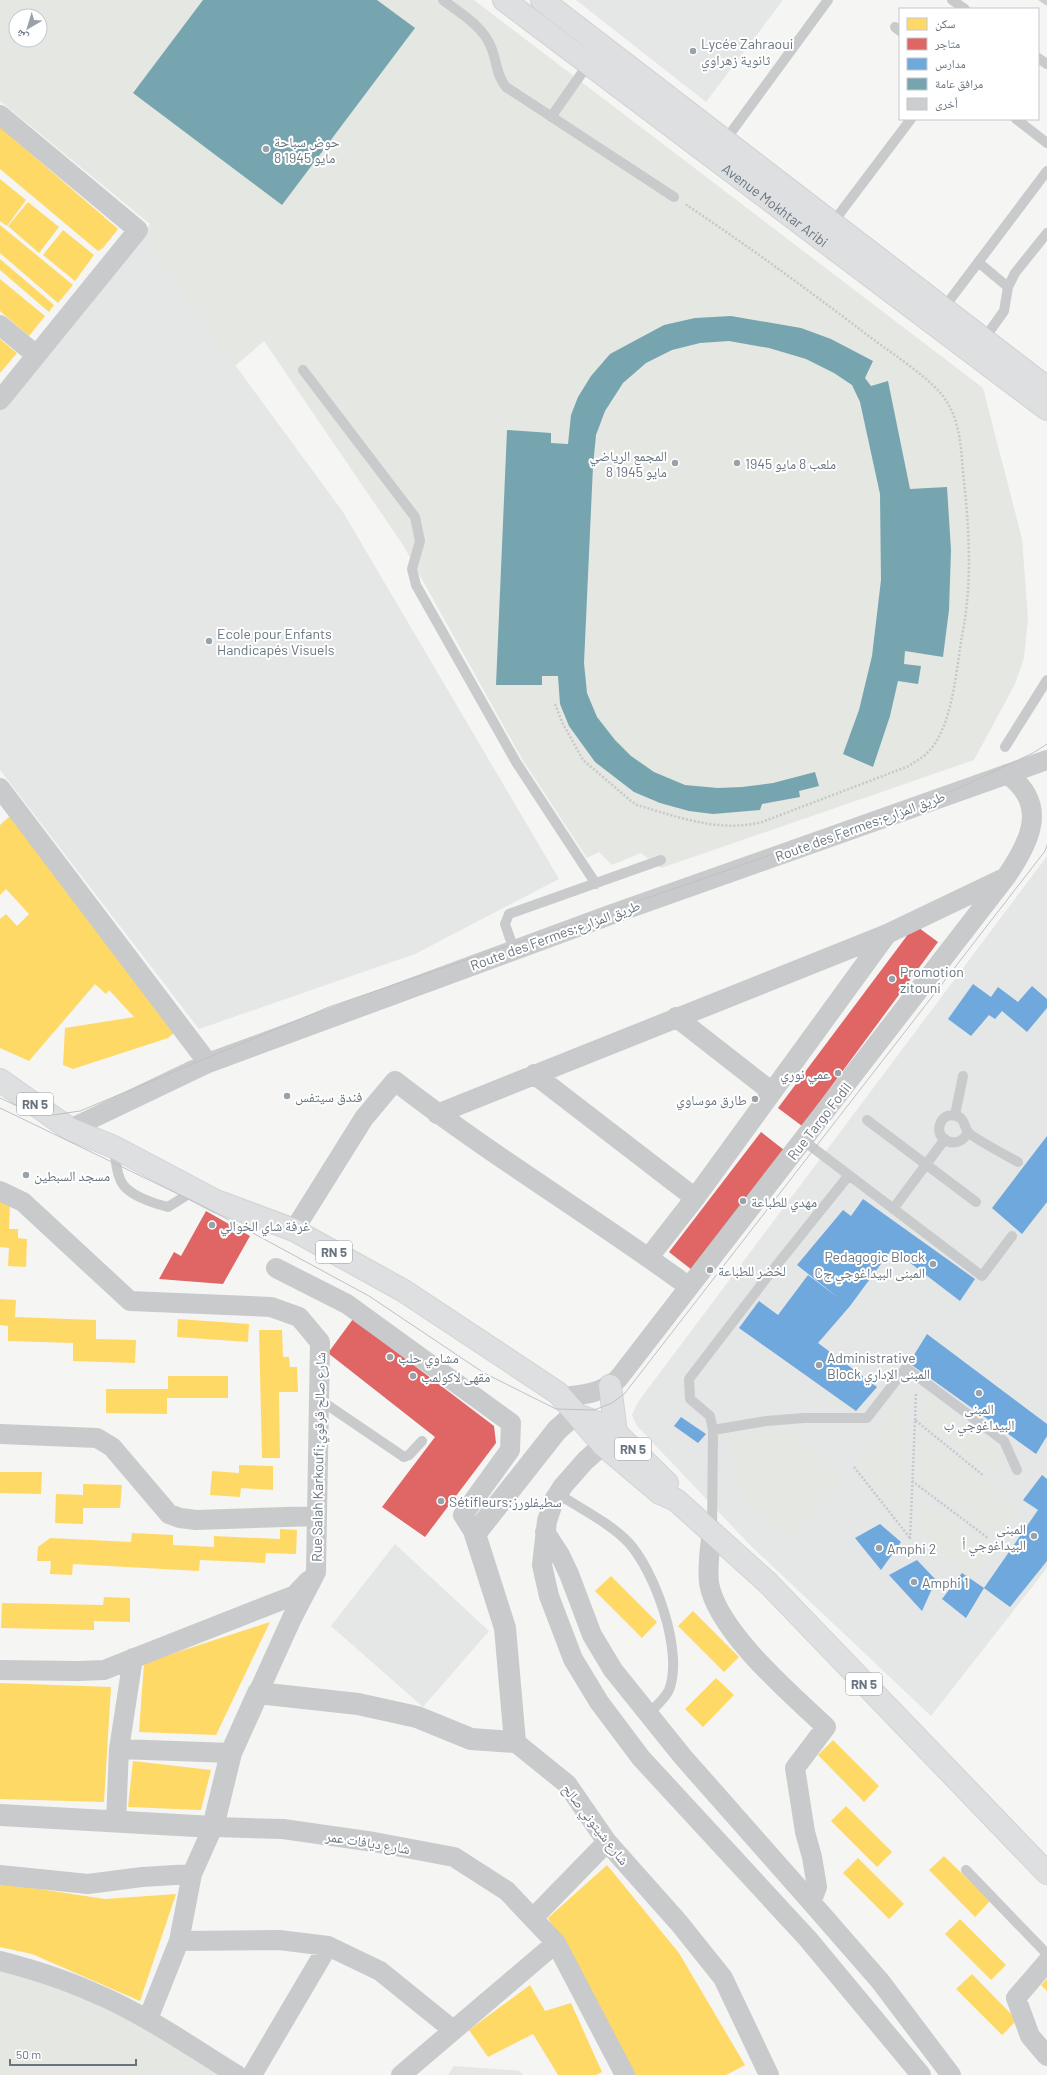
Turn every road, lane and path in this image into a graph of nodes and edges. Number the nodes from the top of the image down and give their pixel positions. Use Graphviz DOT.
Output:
graph roads {
  1 [pos="442,0"];
  2 [pos="504,0"];
  3 [pos="542,0"];
  4 [pos="828,0"];
  5 [pos="952,0"];
  6 [pos="964,8"];
  7 [pos="600,63"];
  8 [pos="0,115"];
  9 [pos="551,117"];
  10 [pos="910,120"];
  11 [pos="1017,120"];
  12 [pos="1047,143"];
  13 [pos="719,149"];
  14 [pos="1047,171"];
  15 [pos="674,198"];
  16 [pos="827,230"];
  17 [pos="1047,233"];
  18 [pos="978,262"];
  19 [pos="1008,287"];
  20 [pos="939,315"];
  21 [pos="0,325"];
  22 [pos="984,339"];
  23 [pos="36,355"];
  24 [pos="302,370"];
  25 [pos="1047,388"];
  26 [pos="0,400"];
  27 [pos="1047,409"];
  28 [pos="1047,680"];
  29 [pos="555,704"];
  30 [pos="1005,747"];
  31 [pos="1047,760"];
  32 [pos="1007,774"];
  33 [pos="0,788"];
  34 [pos="1044,801"];
  35 [pos="661,860"];
  36 [pos="1006,877"];
  37 [pos="596,884"];
  38 [pos="887,934"];
  39 [pos="514,950"];
  40 [pos="676,1017"];
  41 [pos="208,1063"];
  42 [pos="534,1074"];
  43 [pos="964,1076"];
  44 [pos="0,1080"];
  45 [pos="772,1092"];
  46 [pos="437,1114"];
  47 [pos="955,1115"];
  48 [pos="867,1120"];
  49 [pos="70,1129"];
  50 [pos="968,1132"];
  51 [pos="945,1139"];
  52 [pos="804,1141"];
  53 [pos="114,1147"];
  54 [pos="1018,1162"];
  55 [pos="926,1164"];
  56 [pos="849,1175"];
  57 [pos="195,1189"];
  58 [pos="0,1191"];
  59 [pos="695,1198"];
  60 [pos="976,1202"];
  61 [pos="893,1209"];
  62 [pos="294,1230"];
  63 [pos="1012,1236"];
  64 [pos="649,1257"];
  65 [pos="276,1268"];
  66 [pos="688,1286"];
  67 [pos="610,1386"];
  68 [pos="916,1388"];
  69 [pos="320,1400"];
  70 [pos="569,1406"];
  71 [pos="915,1420"];
  72 [pos="713,1430"];
  73 [pos="0,1434"];
  74 [pos="609,1439"];
  75 [pos="422,1441"];
  76 [pos="854,1467"];
  77 [pos="1018,1470"];
  78 [pos="984,1476"];
  79 [pos="912,1481"];
  80 [pos="558,1494"];
  81 [pos="317,1516"];
  82 [pos="712,1531"];
  83 [pos="545,1532"];
  84 [pos="475,1534"];
  85 [pos="988,1538"];
  86 [pos="316,1572"];
  87 [pos="600,1651"];
  88 [pos="133,1658"];
  89 [pos="573,1659"];
  90 [pos="0,1670"];
  91 [pos="258,1693"];
  92 [pos="647,1715"];
  93 [pos="515,1742"];
  94 [pos="119,1749"];
  95 [pos="231,1753"];
  96 [pos="0,1815"];
  97 [pos="116,1822"];
  98 [pos="213,1827"];
  99 [pos="607,1842"];
  100 [pos="966,1870"];
  101 [pos="1047,1873"];
  102 [pos="192,1874"];
  103 [pos="0,1875"];
  104 [pos="811,1902"];
  105 [pos="533,1918"];
  106 [pos="179,1941"];
  107 [pos="556,1943"];
  108 [pos="328,1946"];
  109 [pos="1047,1954"];
  110 [pos="0,1961"];
  111 [pos="1047,1962"];
  112 [pos="148,2019"];
  113 [pos="453,2030"];
  114 [pos="1047,2056"];
  115 [pos="237,2075"];
  116 [pos="252,2075"];
  117 [pos="401,2075"];
  118 [pos="625,2075"];
  119 [pos="768,2075"];
  120 [pos="920,2075"];
  121 [pos="951,2075"];
  1 -- 9 [label="lane"];
  2 -- 7 [label="main road, Avenue Mokhtar Aribi"];
  3 -- 7 [label="main road, Avenue Mokhtar Aribi"];
  4 -- 13 [label="lane"];
  5 -- 6 [label="lane"];
  7 -- 9 [label="lane"];
  7 -- 13 [label="main road, Avenue Mokhtar Aribi"];
  8 -- 23 [label="street"];
  9 -- 15 [label="lane"];
  10 -- 16 [label="lane"];
  11 -- 12 [label="lane"];
  13 -- 16 [label="main road, Avenue Mokhtar Aribi"];
  14 -- 18 [label="lane"];
  15 -- 29 [label="path"];
  16 -- 20 [label="main road, Avenue Mokhtar Aribi"];
  17 -- 19 [label="lane"];
  18 -- 19 [label="lane"];
  18 -- 20 [label="lane"];
  19 -- 22 [label="lane"];
  20 -- 22 [label="main road, Avenue Mokhtar Aribi"];
  20 -- 27 [label="main road, Avenue Mokhtar Aribi"];
  21 -- 23 [label="street"];
  22 -- 25 [label="main road, Avenue Mokhtar Aribi"];
  23 -- 26 [label="street"];
  24 -- 37 [label="lane"];
  28 -- 30 [label="lane"];
  31 -- 32 [label="street, Route des Fermes;طريق المزارع"];
  32 -- 34 [label="street, Rue Targo Fodil"];
  32 -- 39 [label="street, Route des Fermes;طريق المزارع"];
  33 -- 41 [label="street"];
  34 -- 36 [label="street, Rue Targo Fodil"];
  35 -- 37 [label="lane"];
  36 -- 38 [label="street"];
  36 -- 52 [label="street, Rue Targo Fodil"];
  37 -- 39 [label="lane"];
  38 -- 40 [label="street"];
  38 -- 45 [label="street"];
  39 -- 41 [label="street, Route des Fermes;طريق المزارع"];
  40 -- 42 [label="street"];
  40 -- 45 [label="street"];
  41 -- 49 [label="street, Route des Fermes;طريق المزارع"];
  42 -- 46 [label="street"];
  42 -- 59 [label="street"];
  43 -- 47 [label="lane"];
  44 -- 49 [label="main road, RN 5"];
  45 -- 59 [label="street"];
  46 -- 62 [label="street"];
  46 -- 64 [label="street"];
  47 -- 50 [label="lane"];
  47 -- 51 [label="lane"];
  48 -- 55 [label="lane"];
  49 -- 53 [label="main road, RN 5"];
  50 -- 51 [label="lane"];
  50 -- 54 [label="lane"];
  51 -- 55 [label="lane"];
  52 -- 56 [label="lane"];
  52 -- 66 [label="street, Rue Targo Fodil"];
  53 -- 57 [label="main road, RN 5"];
  53 -- 57 [label="lane"];
  55 -- 60 [label="lane"];
  55 -- 61 [label="lane"];
  56 -- 61 [label="lane"];
  56 -- 72 [label="lane"];
  57 -- 62 [label="main road, RN 5"];
  58 -- 69 [label="street, Rue Salah Karkoufi;شارع صالح قرقوي"];
  59 -- 64 [label="street"];
  61 -- 63 [label="lane"];
  62 -- 70 [label="main road, RN 5"];
  64 -- 66 [label="street"];
  65 -- 84 [label="street"];
  66 -- 67 [label="street, Rue Targo Fodil"];
  67 -- 70 [label="street, Rue Targo Fodil"];
  67 -- 74 [label="main road"];
  68 -- 71 [label="path"];
  69 -- 75 [label="lane"];
  69 -- 81 [label="street, Rue Salah Karkoufi;شارع صالح قرقوي"];
  70 -- 74 [label="main road, RN 5"];
  70 -- 84 [label="street"];
  71 -- 78 [label="path"];
  71 -- 79 [label="path"];
  72 -- 77 [label="lane"];
  72 -- 82 [label="lane"];
  73 -- 81 [label="street"];
  74 -- 80 [label="street"];
  74 -- 82 [label="main road, RN 5"];
  76 -- 79 [label="path"];
  79 -- 85 [label="path"];
  80 -- 83 [label="street"];
  80 -- 92 [label="lane"];
  81 -- 86 [label="street, Rue Salah Karkoufi;شارع صالح قرقوي"];
  82 -- 101 [label="main road, RN 5"];
  82 -- 104 [label="street"];
  83 -- 87 [label="street"];
  83 -- 89 [label="street"];
  84 -- 93 [label="street"];
  86 -- 88 [label="street"];
  86 -- 91 [label="street, Rue Salah Karkoufi;شارع صالح قرقوي"];
  87 -- 89 [label="street"];
  87 -- 92 [label="street"];
  88 -- 90 [label="street"];
  88 -- 94 [label="street"];
  89 -- 120 [label="street"];
  91 -- 93 [label="street"];
  91 -- 95 [label="street"];
  92 -- 104 [label="street"];
  93 -- 99 [label="street, شارع شيتوني صالح"];
  94 -- 95 [label="street"];
  94 -- 97 [label="street"];
  95 -- 98 [label="street"];
  96 -- 97 [label="street, شارع ديافات عمر"];
  97 -- 98 [label="street, شارع ديافات عمر"];
  98 -- 102 [label="street"];
  98 -- 105 [label="street, شارع ديافات عمر"];
  99 -- 105 [label="street"];
  99 -- 119 [label="street, شارع شيتوني صالح"];
  100 -- 109 [label="lane"];
  102 -- 103 [label="street"];
  102 -- 106 [label="street"];
  104 -- 121 [label="street"];
  105 -- 107 [label="street, شارع ديافات عمر"];
  106 -- 108 [label="street"];
  106 -- 112 [label="street"];
  107 -- 113 [label="street"];
  107 -- 118 [label="street, شارع ديافات عمر"];
  108 -- 113 [label="street"];
  108 -- 116 [label="street"];
  110 -- 112 [label="street"];
  111 -- 114 [label="street"];
  112 -- 115 [label="street"];
  113 -- 117 [label="street"];
}
